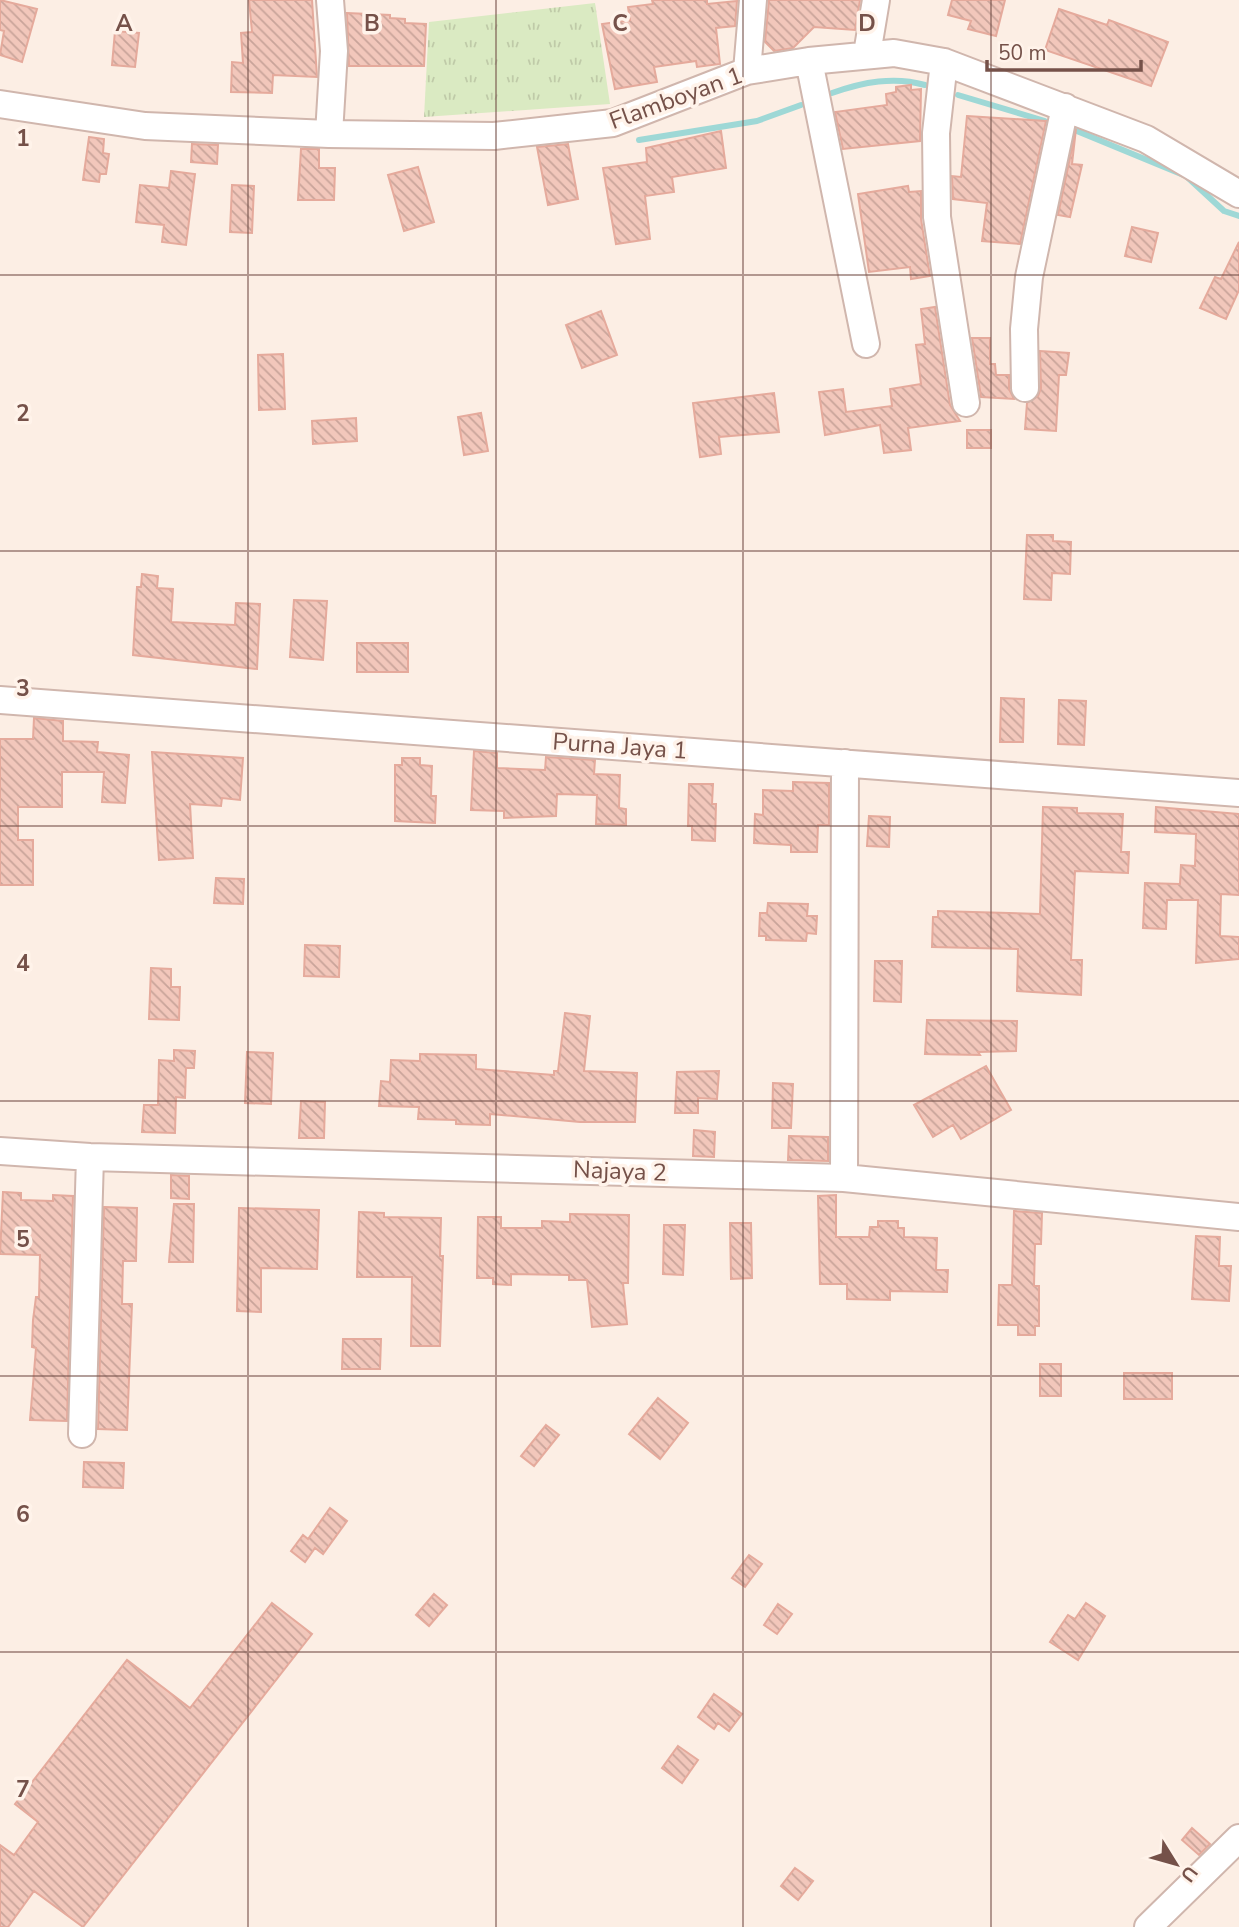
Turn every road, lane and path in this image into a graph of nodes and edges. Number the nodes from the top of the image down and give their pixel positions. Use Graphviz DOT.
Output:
graph roads {
  1 [pos="330,0"];
  2 [pos="753,0"];
  3 [pos="876,0"];
  4 [pos="867,54"];
  5 [pos="809,61"];
  6 [pos="944,62"];
  7 [pos="747,71"];
  8 [pos="0,104"];
  9 [pos="1065,107"];
  10 [pos="329,134"];
  11 [pos="1239,194"];
  12 [pos="866,344"];
  13 [pos="1025,388"];
  14 [pos="966,403"];
  15 [pos="0,700"];
  16 [pos="845,763"];
  17 [pos="1239,793"];
  18 [pos="0,1151"];
  19 [pos="90,1157"];
  20 [pos="844,1178"];
  21 [pos="1239,1217"];
  22 [pos="82,1434"];
  23 [pos="1239,1838"];
  24 [pos="1148,1927"];
  1 -- 10 [label="street"];
  2 -- 7 [label="street"];
  3 -- 4 [label="street"];
  4 -- 5 [label="street, Flamboyan 1"];
  4 -- 6 [label="street, Flamboyan 1"];
  5 -- 7 [label="street, Flamboyan 1"];
  5 -- 12 [label="street"];
  6 -- 9 [label="street, Flamboyan 1"];
  6 -- 14 [label="street"];
  7 -- 10 [label="street, Flamboyan 1"];
  8 -- 10 [label="street, Flamboyan 1"];
  9 -- 11 [label="street, Flamboyan 1"];
  9 -- 13 [label="street"];
  15 -- 16 [label="street, Purna Jaya 1"];
  16 -- 17 [label="street, Purna Jaya 1"];
  16 -- 20 [label="street"];
  18 -- 19 [label="street, Najaya 2"];
  19 -- 20 [label="street, Najaya 2"];
  19 -- 22 [label="street"];
  20 -- 21 [label="street, Najaya 2"];
  23 -- 24 [label="street"];
}
